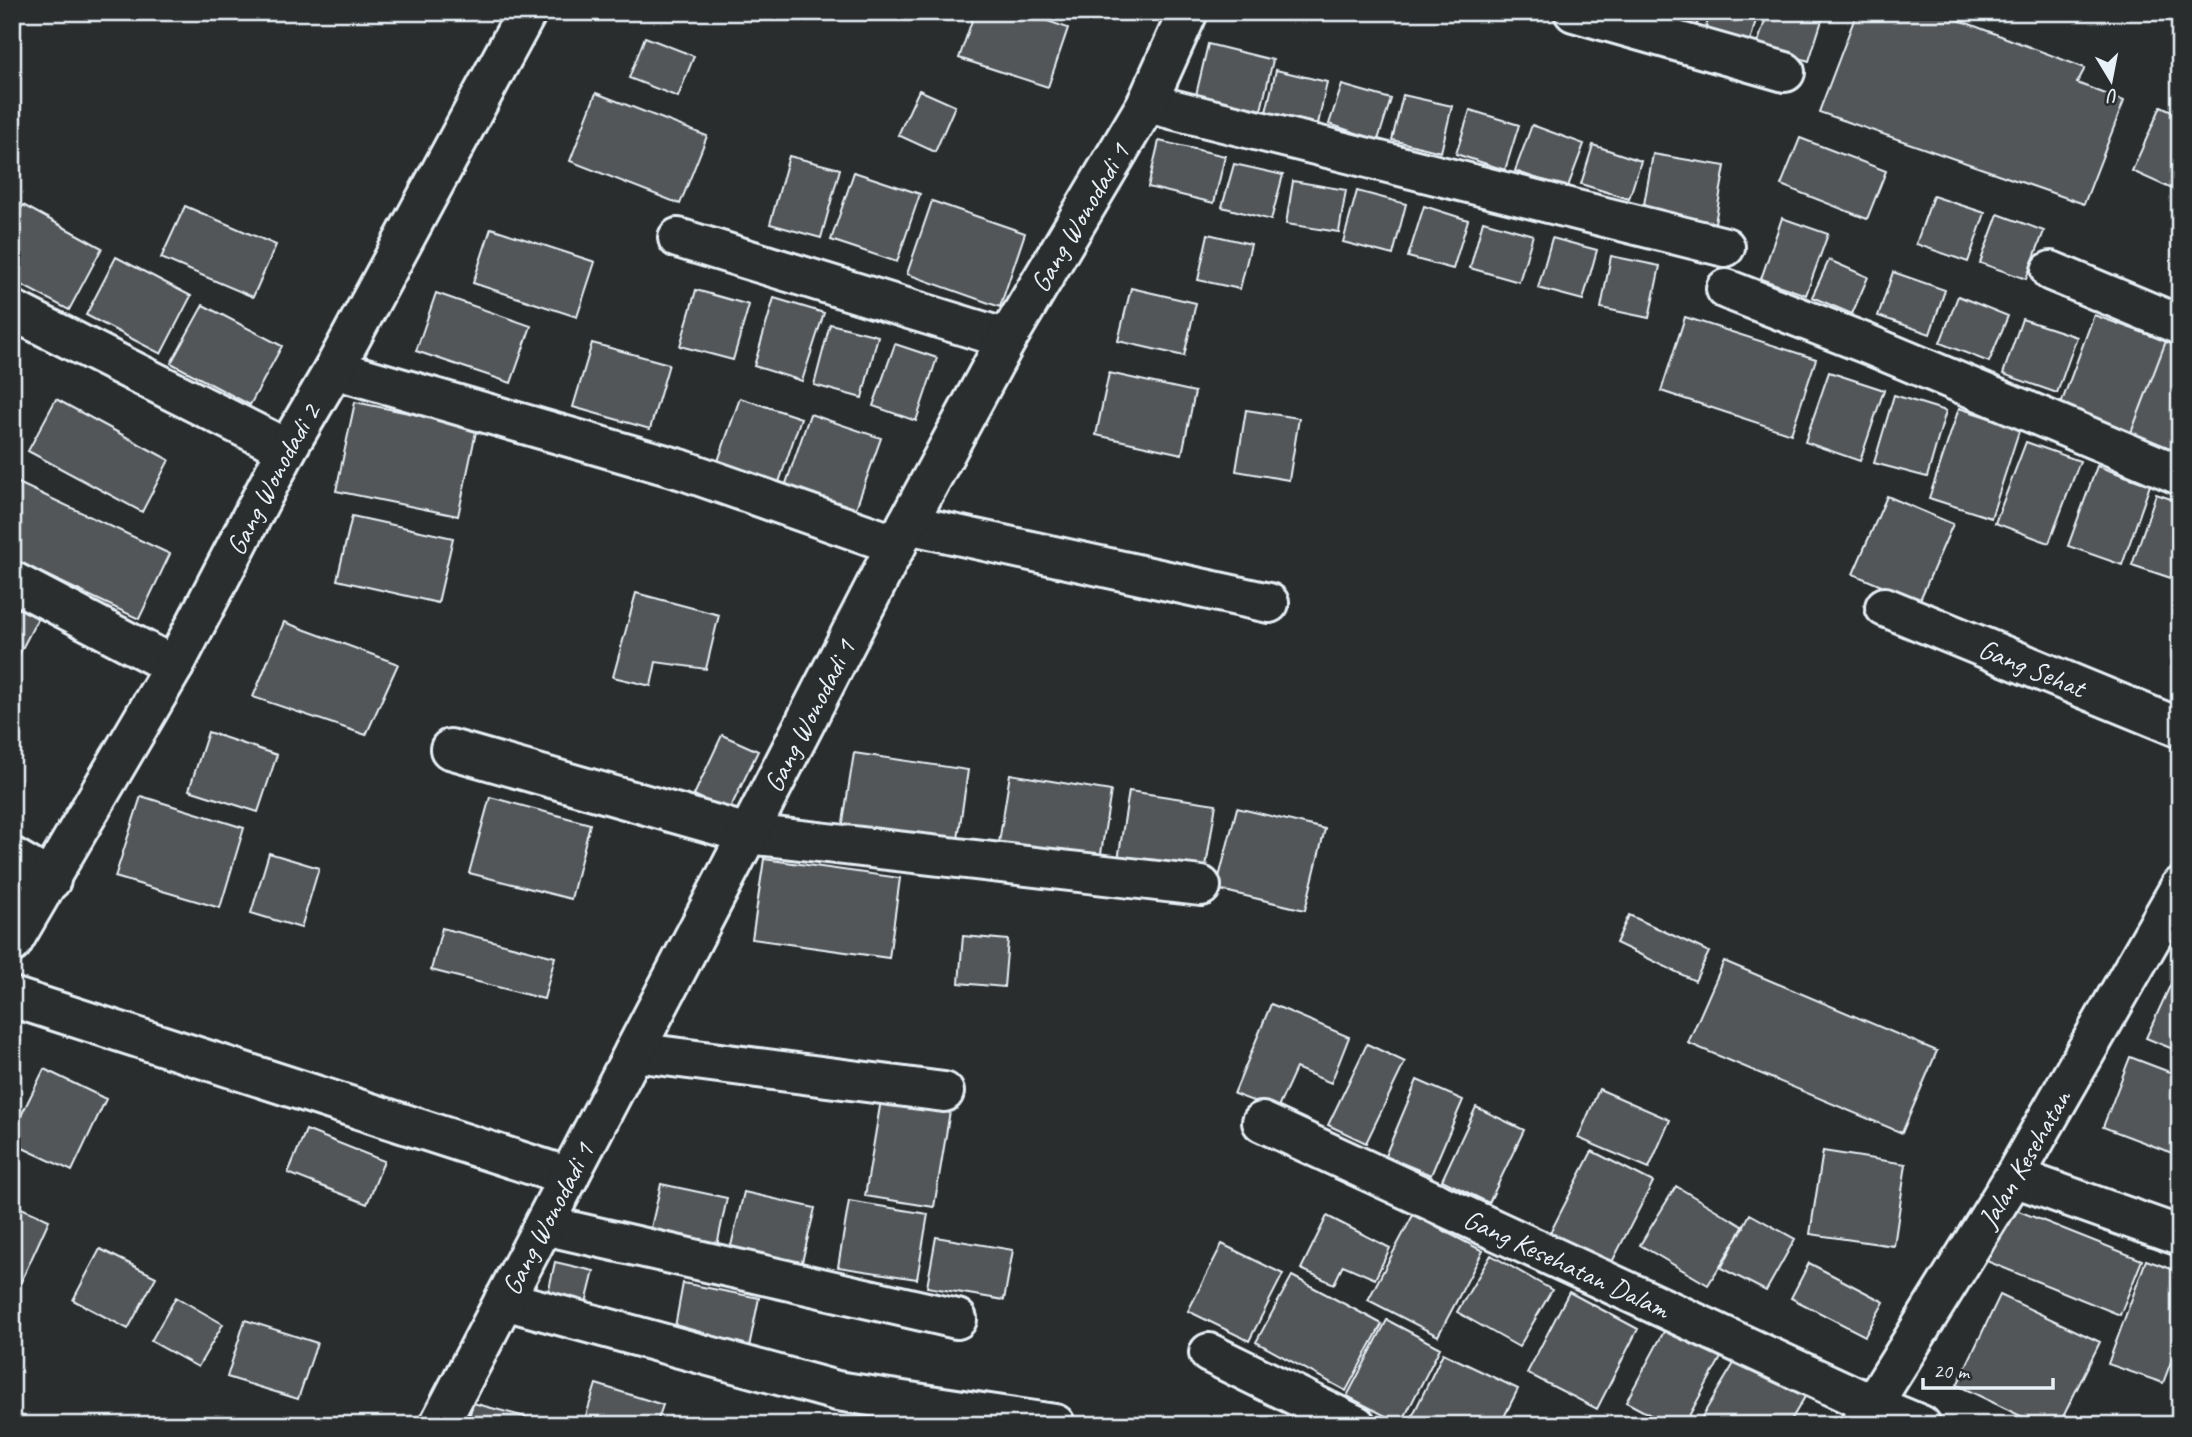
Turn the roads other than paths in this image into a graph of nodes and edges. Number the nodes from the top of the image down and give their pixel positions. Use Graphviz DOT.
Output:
graph roads {
  1 [pos="527,12"];
  2 [pos="1188,12"];
  3 [pos="1574,12"];
  4 [pos="1786,72"];
  5 [pos="1147,103"];
  6 [pos="678,238"];
  7 [pos="1726,247"];
  8 [pos="2051,271"];
  9 [pos="1726,289"];
  10 [pos="12,310"];
  11 [pos="2180,325"];
  12 [pos="1007,339"];
  13 [pos="334,369"];
  14 [pos="288,449"];
  15 [pos="2180,475"];
  16 [pos="902,535"];
  17 [pos="12,581"];
  18 [pos="1269,603"];
  19 [pos="1885,607"];
  20 [pos="174,666"];
  21 [pos="2180,728"];
  22 [pos="450,749"];
  23 [pos="748,834"];
  24 [pos="12,857"];
  25 [pos="51,880"];
  26 [pos="1201,886"];
  27 [pos="2178,894"];
  28 [pos="12,943"];
  29 [pos="12,996"];
  30 [pos="634,1052"];
  31 [pos="944,1092"];
  32 [pos="1262,1122"];
  33 [pos="569,1177"];
  34 [pos="2014,1177"];
  35 [pos="544,1225"];
  36 [pos="2180,1236"];
  37 [pos="504,1300"];
  38 [pos="957,1319"];
  39 [pos="1209,1353"];
  40 [pos="1866,1415"];
  41 [pos="1055,1424"];
  42 [pos="439,1425"];
  43 [pos="1356,1425"];
  44 [pos="1922,1425"];
  1 -- 13 [label="street, Gang Wonodadi 2"];
  2 -- 5 [label="street, Gang Wonodadi 1"];
  3 -- 4 [label="street"];
  5 -- 7 [label="street"];
  5 -- 12 [label="street, Gang Wonodadi 1"];
  6 -- 12 [label="street"];
  8 -- 11 [label="street"];
  9 -- 15 [label="street"];
  10 -- 14 [label="street"];
  12 -- 16 [label="street, Gang Wonodadi 1"];
  13 -- 14 [label="street, Gang Wonodadi 2"];
  13 -- 16 [label="street"];
  14 -- 20 [label="street, Gang Wonodadi 2"];
  16 -- 18 [label="street"];
  16 -- 23 [label="street, Gang Wonodadi 1"];
  17 -- 20 [label="street"];
  19 -- 21 [label="street, Gang Sehat"];
  20 -- 25 [label="street, Gang Wonodadi 2"];
  22 -- 23 [label="street"];
  23 -- 26 [label="street"];
  23 -- 30 [label="street, Gang Wonodadi 1"];
  24 -- 25 [label="street"];
  25 -- 28 [label="street, Gang Wonodadi 2"];
  27 -- 34 [label="street, Jalan Kesehatan"];
  29 -- 33 [label="street"];
  30 -- 31 [label="street"];
  30 -- 33 [label="street, Gang Wonodadi 1"];
  32 -- 40 [label="street, Gang Kesehatan Dalam"];
  33 -- 35 [label="street, Gang Wonodadi 1"];
  34 -- 36 [label="street"];
  34 -- 40 [label="street, Jalan Kesehatan"];
  35 -- 37 [label="street, Gang Wonodadi 1"];
  35 -- 38 [label="street"];
  37 -- 41 [label="street"];
  37 -- 42 [label="street, Gang Wonodadi 1"];
  39 -- 43 [label="street"];
  40 -- 44 [label="street, Gang Kesehatan Dalam"];
}
